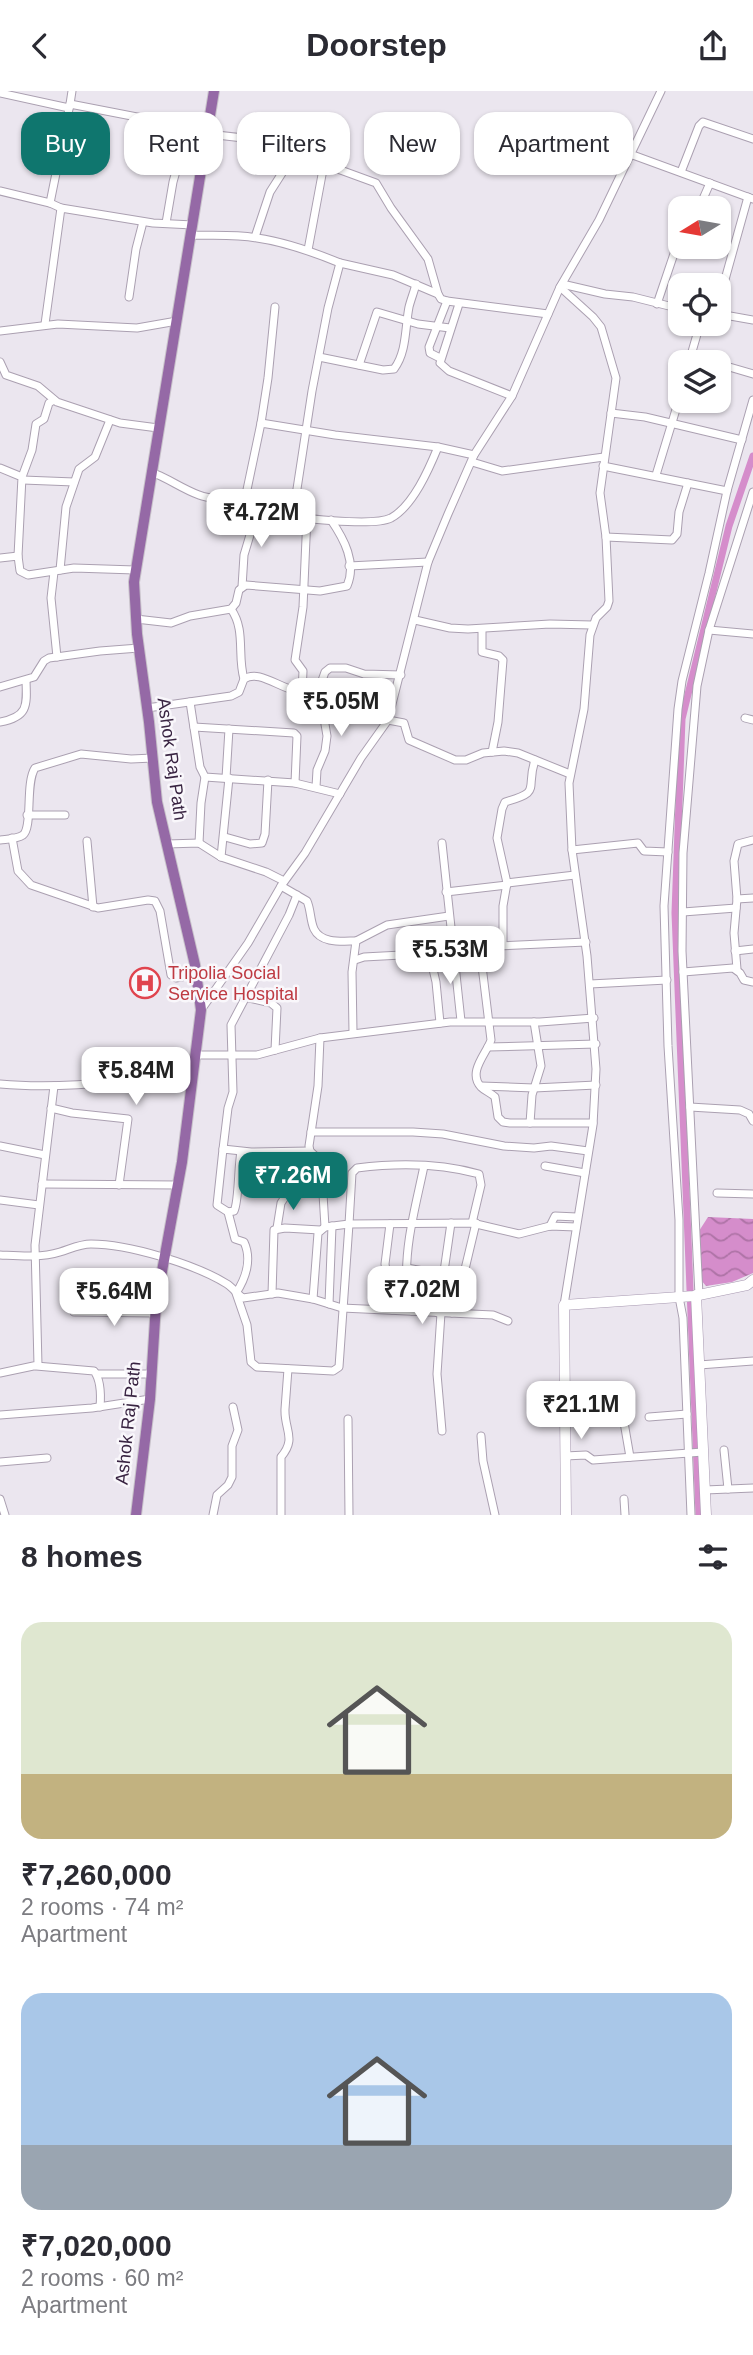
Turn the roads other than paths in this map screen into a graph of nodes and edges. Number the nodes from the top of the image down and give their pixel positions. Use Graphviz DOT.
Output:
graph roads {
  1 [pos="72,91"];
  2 [pos="214,91"];
  3 [pos="661,91"];
  4 [pos="1,94"];
  5 [pos="0,104"];
  6 [pos="70,106"];
  7 [pos="211,112"];
  8 [pos="124,113"];
  9 [pos="753,139"];
  10 [pos="633,148"];
  11 [pos="633,155"];
  12 [pos="681,172"];
  13 [pos="350,174"];
  14 [pos="175,175"];
  15 [pos="202,175"];
  16 [pos="282,175"];
  17 [pos="322,175"];
  18 [pos="620,175"];
  19 [pos="710,183"];
  20 [pos="0,191"];
  21 [pos="704,196"];
  22 [pos="750,198"];
  23 [pos="50,203"];
  24 [pos="61,208"];
  25 [pos="142,222"];
  26 [pos="166,223"];
  27 [pos="192,230"];
  28 [pos="256,237"];
  29 [pos="308,250"];
  30 [pos="672,259"];
  31 [pos="340,263"];
  32 [pos="727,273"];
  33 [pos="416,284"];
  34 [pos="561,286"];
  35 [pos="438,294"];
  36 [pos="129,297"];
  37 [pos="447,302"];
  38 [pos="458,304"];
  39 [pos="657,304"];
  40 [pos="668,306"];
  41 [pos="275,307"];
  42 [pos="548,314"];
  43 [pos="731,316"];
  44 [pos="753,320"];
  45 [pos="177,321"];
  46 [pos="408,321"];
  47 [pos="45,324"];
  48 [pos="436,326"];
  49 [pos="450,328"];
  50 [pos="0,331"];
  51 [pos="318,357"];
  52 [pos="440,358"];
  53 [pos="0,362"];
  54 [pos="359,365"];
  55 [pos="731,368"];
  56 [pos="753,374"];
  57 [pos="512,397"];
  58 [pos="54,400"];
  59 [pos="753,400"];
  60 [pos="611,413"];
  61 [pos="676,413"];
  62 [pos="110,420"];
  63 [pos="261,423"];
  64 [pos="673,423"];
  65 [pos="158,429"];
  66 [pos="305,430"];
  67 [pos="742,440"];
  68 [pos="438,447"];
  69 [pos="473,458"];
  70 [pos="604,461"];
  71 [pos="0,468"];
  72 [pos="151,472"];
  73 [pos="656,475"];
  74 [pos="22,479"];
  75 [pos="74,482"];
  76 [pos="688,482"];
  77 [pos="727,491"];
  78 [pos="753,492"];
  79 [pos="244,504"];
  80 [pos="258,508"];
  81 [pos="293,515"];
  82 [pos="307,516"];
  83 [pos="331,520"];
  84 [pos="606,537"];
  85 [pos="18,556"];
  86 [pos="0,558"];
  87 [pos="428,562"];
  88 [pos="349,566"];
  89 [pos="135,570"];
  90 [pos="57,571"];
  91 [pos="242,587"];
  92 [pos="303,591"];
  93 [pos="231,609"];
  94 [pos="136,619"];
  95 [pos="415,620"];
  96 [pos="592,625"];
  97 [pos="482,629"];
  98 [pos="709,629"];
  99 [pos="753,634"];
  100 [pos="139,648"];
  101 [pos="57,657"];
  102 [pos="401,675"];
  103 [pos="244,679"];
  104 [pos="26,681"];
  105 [pos="0,687"];
  106 [pos="319,689"];
  107 [pos="302,692"];
  108 [pos="190,702"];
  109 [pos="147,708"];
  110 [pos="388,720"];
  111 [pos="0,722"];
  112 [pos="194,727"];
  113 [pos="229,729"];
  114 [pos="492,751"];
  115 [pos="153,758"];
  116 [pos="535,760"];
  117 [pos="570,774"];
  118 [pos="205,777"];
  119 [pos="228,778"];
  120 [pos="268,781"];
  121 [pos="295,783"];
  122 [pos="316,787"];
  123 [pos="340,794"];
  124 [pos="27,815"];
  125 [pos="65,815"];
  126 [pos="225,837"];
  127 [pos="12,838"];
  128 [pos="753,839"];
  129 [pos="0,840"];
  130 [pos="87,841"];
  131 [pos="167,843"];
  132 [pos="199,843"];
  133 [pos="442,843"];
  134 [pos="572,850"];
  135 [pos="668,852"];
  136 [pos="221,857"];
  137 [pos="575,875"];
  138 [pos="283,884"];
  139 [pos="507,884"];
  140 [pos="446,892"];
  141 [pos="298,895"];
  142 [pos="753,898"];
  143 [pos="737,899"];
  144 [pos="93,907"];
  145 [pos="736,908"];
  146 [pos="683,912"];
  147 [pos="449,916"];
  148 [pos="356,941"];
  149 [pos="586,942"];
  150 [pos="503,945"];
  151 [pos="482,946"];
  152 [pos="453,948"];
  153 [pos="753,949"];
  154 [pos="735,951"];
  155 [pos="429,952"];
  156 [pos="355,960"];
  157 [pos="737,969"];
  158 [pos="683,972"];
  159 [pos="196,974"];
  160 [pos="667,980"];
  161 [pos="753,982"];
  162 [pos="590,984"];
  163 [pos="245,996"];
  164 [pos="201,1010"];
  165 [pos="594,1017"];
  166 [pos="461,1021"];
  167 [pos="488,1021"];
  168 [pos="534,1022"];
  169 [pos="440,1023"];
  170 [pos="353,1032"];
  171 [pos="320,1038"];
  172 [pos="596,1044"];
  173 [pos="539,1045"];
  174 [pos="488,1047"];
  175 [pos="275,1050"];
  176 [pos="232,1054"];
  177 [pos="195,1055"];
  178 [pos="193,1074"];
  179 [pos="0,1084"];
  180 [pos="596,1085"];
  181 [pos="54,1086"];
  182 [pos="480,1086"];
  183 [pos="534,1088"];
  184 [pos="51,1108"];
  185 [pos="690,1108"];
  186 [pos="753,1121"];
  187 [pos="593,1122"];
  188 [pos="530,1123"];
  189 [pos="311,1132"];
  190 [pos="0,1146"];
  191 [pos="223,1149"];
  192 [pos="310,1151"];
  193 [pos="588,1151"];
  194 [pos="241,1152"];
  195 [pos="45,1155"];
  196 [pos="424,1166"];
  197 [pos="545,1166"];
  198 [pos="585,1173"];
  199 [pos="42,1184"];
  200 [pos="119,1185"];
  201 [pos="178,1185"];
  202 [pos="292,1188"];
  203 [pos="717,1193"];
  204 [pos="753,1194"];
  205 [pos="0,1200"];
  206 [pos="39,1205"];
  207 [pos="228,1212"];
  208 [pos="577,1217"];
  209 [pos="451,1223"];
  210 [pos="474,1223"];
  211 [pos="349,1224"];
  212 [pos="390,1224"];
  213 [pos="412,1224"];
  214 [pos="550,1226"];
  215 [pos="325,1227"];
  216 [pos="576,1227"];
  217 [pos="277,1229"];
  218 [pos="0,1255"];
  219 [pos="34,1257"];
  220 [pos="165,1257"];
  221 [pos="407,1268"];
  222 [pos="444,1275"];
  223 [pos="753,1280"];
  224 [pos="236,1293"];
  225 [pos="272,1294"];
  226 [pos="696,1295"];
  227 [pos="680,1297"];
  228 [pos="313,1300"];
  229 [pos="329,1304"];
  230 [pos="564,1305"];
  231 [pos="342,1308"];
  232 [pos="392,1310"];
  233 [pos="412,1311"];
  234 [pos="74,1312"];
  235 [pos="156,1313"];
  236 [pos="440,1313"];
  237 [pos="452,1313"];
  238 [pos="508,1321"];
  239 [pos="753,1361"];
  240 [pos="699,1365"];
  241 [pos="36,1366"];
  242 [pos="288,1369"];
  243 [pos="0,1373"];
  244 [pos="97,1374"];
  245 [pos="150,1374"];
  246 [pos="150,1399"];
  247 [pos="621,1405"];
  248 [pos="100,1406"];
  249 [pos="233,1407"];
  250 [pos="687,1414"];
  251 [pos="0,1415"];
  252 [pos="649,1417"];
  253 [pos="348,1419"];
  254 [pos="442,1431"];
  255 [pos="481,1436"];
  256 [pos="724,1450"];
  257 [pos="696,1453"];
  258 [pos="565,1456"];
  259 [pos="630,1457"];
  260 [pos="47,1458"];
  261 [pos="0,1462"];
  262 [pos="753,1488"];
  263 [pos="728,1489"];
  264 [pos="705,1490"];
  265 [pos="0,1499"];
  266 [pos="624,1499"];
  267 [pos="5,1515"];
  268 [pos="136,1515"];
  269 [pos="213,1515"];
  270 [pos="281,1515"];
  271 [pos="349,1515"];
  272 [pos="495,1515"];
  273 [pos="566,1515"];
  274 [pos="625,1515"];
  275 [pos="691,1515"];
  276 [pos="706,1515"];
  1 -- 6 [label="street"];
  2 -- 7 [label="main road, Ashok Raj Path"];
  3 -- 10 [label="street"];
  4 -- 5 [label="street"];
  4 -- 6 [label="street"];
  6 -- 8 [label="street"];
  6 -- 23 [label="street"];
  9 -- 12 [label="street"];
  11 -- 12 [label="street"];
  12 -- 19 [label="street"];
  13 -- 35 [label="street"];
  14 -- 26 [label="street"];
  15 -- 27 [label="main road, Ashok Raj Path"];
  16 -- 28 [label="street"];
  17 -- 29 [label="street"];
  18 -- 34 [label="street"];
  19 -- 21 [label="street"];
  19 -- 22 [label="street"];
  20 -- 23 [label="street"];
  22 -- 32 [label="street"];
  23 -- 24 [label="street"];
  24 -- 25 [label="street"];
  24 -- 47 [label="street"];
  25 -- 26 [label="street"];
  25 -- 36 [label="street"];
  26 -- 27 [label="street"];
  27 -- 28 [label="street"];
  27 -- 45 [label="main road, Ashok Raj Path"];
  28 -- 29 [label="street"];
  29 -- 31 [label="street"];
  30 -- 39 [label="street"];
  31 -- 33 [label="street"];
  31 -- 51 [label="street"];
  33 -- 35 [label="street"];
  33 -- 46 [label="street"];
  34 -- 39 [label="street"];
  34 -- 42 [label="street"];
  34 -- 60 [label="street"];
  35 -- 37 [label="street"];
  37 -- 38 [label="street"];
  37 -- 48 [label="street"];
  38 -- 42 [label="street"];
  38 -- 49 [label="street"];
  39 -- 40 [label="street"];
  41 -- 63 [label="street"];
  42 -- 57 [label="street"];
  43 -- 44 [label="street"];
  45 -- 47 [label="street"];
  45 -- 65 [label="main road, Ashok Raj Path"];
  46 -- 48 [label="street"];
  46 -- 54 [label="street"];
  46 -- 54 [label="street"];
  47 -- 50 [label="street"];
  48 -- 49 [label="street"];
  48 -- 52 [label="street"];
  49 -- 52 [label="street"];
  51 -- 54 [label="street"];
  51 -- 66 [label="street"];
  52 -- 57 [label="street"];
  53 -- 58 [label="street"];
  55 -- 56 [label="street"];
  57 -- 69 [label="street"];
  58 -- 62 [label="street"];
  58 -- 74 [label="street"];
  59 -- 67 [label="street"];
  60 -- 64 [label="street"];
  60 -- 70 [label="street"];
  61 -- 64 [label="street"];
  62 -- 65 [label="street"];
  62 -- 75 [label="street"];
  63 -- 66 [label="street"];
  63 -- 79 [label="street"];
  64 -- 67 [label="street"];
  64 -- 73 [label="street"];
  65 -- 72 [label="main road, Ashok Raj Path"];
  66 -- 68 [label="street"];
  66 -- 81 [label="street"];
  67 -- 77 [label="street"];
  68 -- 69 [label="street"];
  68 -- 83 [label="street"];
  69 -- 70 [label="street"];
  69 -- 87 [label="street"];
  70 -- 73 [label="street"];
  70 -- 84 [label="street"];
  71 -- 74 [label="street"];
  72 -- 79 [label="street"];
  72 -- 89 [label="main road, Ashok Raj Path"];
  73 -- 76 [label="street"];
  74 -- 75 [label="street"];
  74 -- 85 [label="street"];
  75 -- 90 [label="street"];
  76 -- 77 [label="street"];
  76 -- 84 [label="street"];
  77 -- 135 [label="street"];
  78 -- 98 [label="street"];
  79 -- 80 [label="street"];
  80 -- 81 [label="street"];
  80 -- 91 [label="street"];
  81 -- 82 [label="street"];
  82 -- 83 [label="street"];
  82 -- 92 [label="street"];
  83 -- 88 [label="street"];
  84 -- 96 [label="street"];
  85 -- 86 [label="street"];
  85 -- 90 [label="street"];
  87 -- 88 [label="street"];
  87 -- 95 [label="street"];
  88 -- 92 [label="street"];
  89 -- 90 [label="street"];
  89 -- 94 [label="main road, Ashok Raj Path"];
  90 -- 101 [label="street"];
  91 -- 92 [label="street"];
  91 -- 93 [label="street"];
  92 -- 107 [label="street"];
  93 -- 94 [label="street"];
  93 -- 103 [label="street"];
  94 -- 100 [label="main road, Ashok Raj Path"];
  95 -- 97 [label="street"];
  95 -- 102 [label="street"];
  96 -- 97 [label="street"];
  96 -- 117 [label="street"];
  97 -- 114 [label="street"];
  98 -- 99 [label="street"];
  98 -- 146 [label="street"];
  100 -- 101 [label="street"];
  100 -- 109 [label="main road, Ashok Raj Path"];
  101 -- 104 [label="street"];
  102 -- 106 [label="street"];
  102 -- 110 [label="street"];
  103 -- 107 [label="street"];
  103 -- 108 [label="street"];
  104 -- 105 [label="street"];
  104 -- 111 [label="street"];
  106 -- 107 [label="street"];
  106 -- 122 [label="street"];
  108 -- 109 [label="street"];
  108 -- 112 [label="street"];
  109 -- 115 [label="main road, Ashok Raj Path"];
  110 -- 114 [label="street"];
  110 -- 123 [label="street"];
  112 -- 113 [label="street"];
  112 -- 118 [label="street"];
  113 -- 119 [label="street"];
  113 -- 121 [label="street"];
  114 -- 116 [label="street"];
  115 -- 124 [label="street"];
  115 -- 131 [label="main road, Ashok Raj Path"];
  116 -- 117 [label="street"];
  116 -- 139 [label="street"];
  117 -- 134 [label="street"];
  118 -- 119 [label="street"];
  118 -- 132 [label="street"];
  119 -- 120 [label="street"];
  119 -- 126 [label="street"];
  120 -- 121 [label="street"];
  120 -- 126 [label="street"];
  121 -- 122 [label="street"];
  122 -- 123 [label="street"];
  123 -- 138 [label="street"];
  124 -- 125 [label="street"];
  124 -- 127 [label="street"];
  126 -- 136 [label="street"];
  127 -- 129 [label="street"];
  127 -- 144 [label="street"];
  128 -- 143 [label="street"];
  130 -- 144 [label="street"];
  131 -- 132 [label="street"];
  131 -- 159 [label="main road, Ashok Raj Path"];
  132 -- 136 [label="street"];
  133 -- 140 [label="street"];
  134 -- 135 [label="street"];
  134 -- 137 [label="street"];
  135 -- 160 [label="street"];
  136 -- 138 [label="street"];
  137 -- 139 [label="street"];
  137 -- 149 [label="street"];
  138 -- 141 [label="street"];
  138 -- 164 [label="street"];
  139 -- 140 [label="street"];
  139 -- 150 [label="street"];
  140 -- 147 [label="street"];
  141 -- 148 [label="street"];
  141 -- 163 [label="street"];
  142 -- 143 [label="street"];
  143 -- 145 [label="street"];
  144 -- 159 [label="street"];
  145 -- 146 [label="street"];
  145 -- 154 [label="street"];
  146 -- 158 [label="street"];
  147 -- 148 [label="street"];
  147 -- 152 [label="street"];
  148 -- 156 [label="street"];
  149 -- 150 [label="street"];
  149 -- 162 [label="street"];
  150 -- 151 [label="street"];
  151 -- 152 [label="street"];
  151 -- 167 [label="street"];
  152 -- 155 [label="street"];
  152 -- 166 [label="street"];
  153 -- 154 [label="street"];
  154 -- 157 [label="street"];
  155 -- 156 [label="street"];
  155 -- 169 [label="street"];
  156 -- 170 [label="street"];
  157 -- 158 [label="street"];
  157 -- 161 [label="street"];
  158 -- 185 [label="street"];
  159 -- 164 [label="main road, Ashok Raj Path"];
  160 -- 162 [label="street"];
  160 -- 227 [label="street"];
  162 -- 165 [label="street"];
  163 -- 175 [label="street"];
  163 -- 176 [label="street"];
  164 -- 177 [label="main road, Ashok Raj Path"];
  165 -- 168 [label="street"];
  165 -- 172 [label="street"];
  166 -- 167 [label="street"];
  166 -- 169 [label="street"];
  167 -- 168 [label="street"];
  167 -- 174 [label="street"];
  168 -- 173 [label="street"];
  169 -- 170 [label="street"];
  170 -- 171 [label="street"];
  171 -- 175 [label="street"];
  171 -- 189 [label="street"];
  172 -- 173 [label="street"];
  172 -- 180 [label="street"];
  173 -- 174 [label="street"];
  173 -- 183 [label="street"];
  174 -- 182 [label="street"];
  175 -- 176 [label="street"];
  176 -- 177 [label="street"];
  176 -- 191 [label="street"];
  177 -- 178 [label="main road, Ashok Raj Path"];
  178 -- 181 [label="street"];
  178 -- 201 [label="main road, Ashok Raj Path"];
  179 -- 181 [label="street"];
  180 -- 183 [label="street"];
  180 -- 187 [label="street"];
  181 -- 184 [label="street"];
  182 -- 183 [label="street"];
  182 -- 188 [label="street"];
  183 -- 188 [label="street"];
  184 -- 195 [label="street"];
  184 -- 200 [label="street"];
  185 -- 186 [label="street"];
  185 -- 226 [label="street"];
  187 -- 188 [label="street"];
  187 -- 193 [label="street"];
  189 -- 192 [label="street"];
  189 -- 193 [label="street"];
  190 -- 195 [label="street"];
  191 -- 194 [label="street"];
  191 -- 207 [label="street"];
  192 -- 194 [label="street"];
  192 -- 215 [label="street"];
  193 -- 198 [label="street"];
  194 -- 207 [label="street"];
  195 -- 199 [label="street"];
  196 -- 210 [label="street"];
  196 -- 211 [label="street"];
  196 -- 213 [label="street"];
  197 -- 198 [label="street"];
  198 -- 208 [label="street"];
  199 -- 200 [label="street"];
  199 -- 206 [label="street"];
  200 -- 201 [label="street"];
  201 -- 220 [label="main road, Ashok Raj Path"];
  202 -- 217 [label="street"];
  203 -- 204 [label="street"];
  205 -- 206 [label="street"];
  206 -- 219 [label="street"];
  207 -- 224 [label="street"];
  208 -- 214 [label="street"];
  208 -- 216 [label="street"];
  209 -- 210 [label="street"];
  209 -- 213 [label="street"];
  209 -- 222 [label="street"];
  210 -- 214 [label="street"];
  210 -- 237 [label="street"];
  211 -- 212 [label="street"];
  211 -- 215 [label="street"];
  211 -- 231 [label="street"];
  212 -- 213 [label="street"];
  212 -- 232 [label="street"];
  213 -- 221 [label="street"];
  214 -- 216 [label="street"];
  215 -- 217 [label="street"];
  215 -- 228 [label="street"];
  215 -- 229 [label="street"];
  216 -- 230 [label="street"];
  217 -- 225 [label="street"];
  218 -- 219 [label="street"];
  219 -- 220 [label="street"];
  219 -- 241 [label="street"];
  220 -- 224 [label="street"];
  220 -- 235 [label="main road, Ashok Raj Path"];
  221 -- 222 [label="street"];
  221 -- 233 [label="street"];
  222 -- 236 [label="street"];
  223 -- 226 [label="main road"];
  224 -- 225 [label="street"];
  224 -- 242 [label="street"];
  225 -- 228 [label="street"];
  226 -- 227 [label="main road"];
  226 -- 240 [label="main road"];
  227 -- 230 [label="main road"];
  227 -- 250 [label="street"];
  228 -- 229 [label="street"];
  229 -- 231 [label="street"];
  230 -- 258 [label="main road"];
  231 -- 232 [label="street"];
  231 -- 242 [label="street"];
  232 -- 233 [label="street"];
  233 -- 236 [label="street"];
  234 -- 235 [label="street"];
  235 -- 245 [label="main road, Ashok Raj Path"];
  236 -- 237 [label="street"];
  236 -- 254 [label="street"];
  237 -- 238 [label="street"];
  239 -- 240 [label="street"];
  240 -- 257 [label="main road"];
  241 -- 243 [label="street"];
  241 -- 244 [label="street"];
  242 -- 270 [label="street"];
  244 -- 245 [label="street"];
  244 -- 248 [label="street"];
  245 -- 246 [label="main road, Ashok Raj Path"];
  246 -- 248 [label="street"];
  246 -- 268 [label="main road, Ashok Raj Path"];
  247 -- 259 [label="street"];
  248 -- 251 [label="street"];
  249 -- 269 [label="street"];
  250 -- 252 [label="street"];
  250 -- 257 [label="street"];
  253 -- 271 [label="street"];
  255 -- 272 [label="street"];
  256 -- 263 [label="street"];
  257 -- 259 [label="street"];
  257 -- 264 [label="main road"];
  257 -- 275 [label="street"];
  258 -- 259 [label="street"];
  258 -- 273 [label="main road"];
  260 -- 261 [label="street"];
  262 -- 263 [label="street"];
  263 -- 264 [label="street"];
  264 -- 276 [label="main road"];
  265 -- 267 [label="street"];
  266 -- 274 [label="street"];
}
